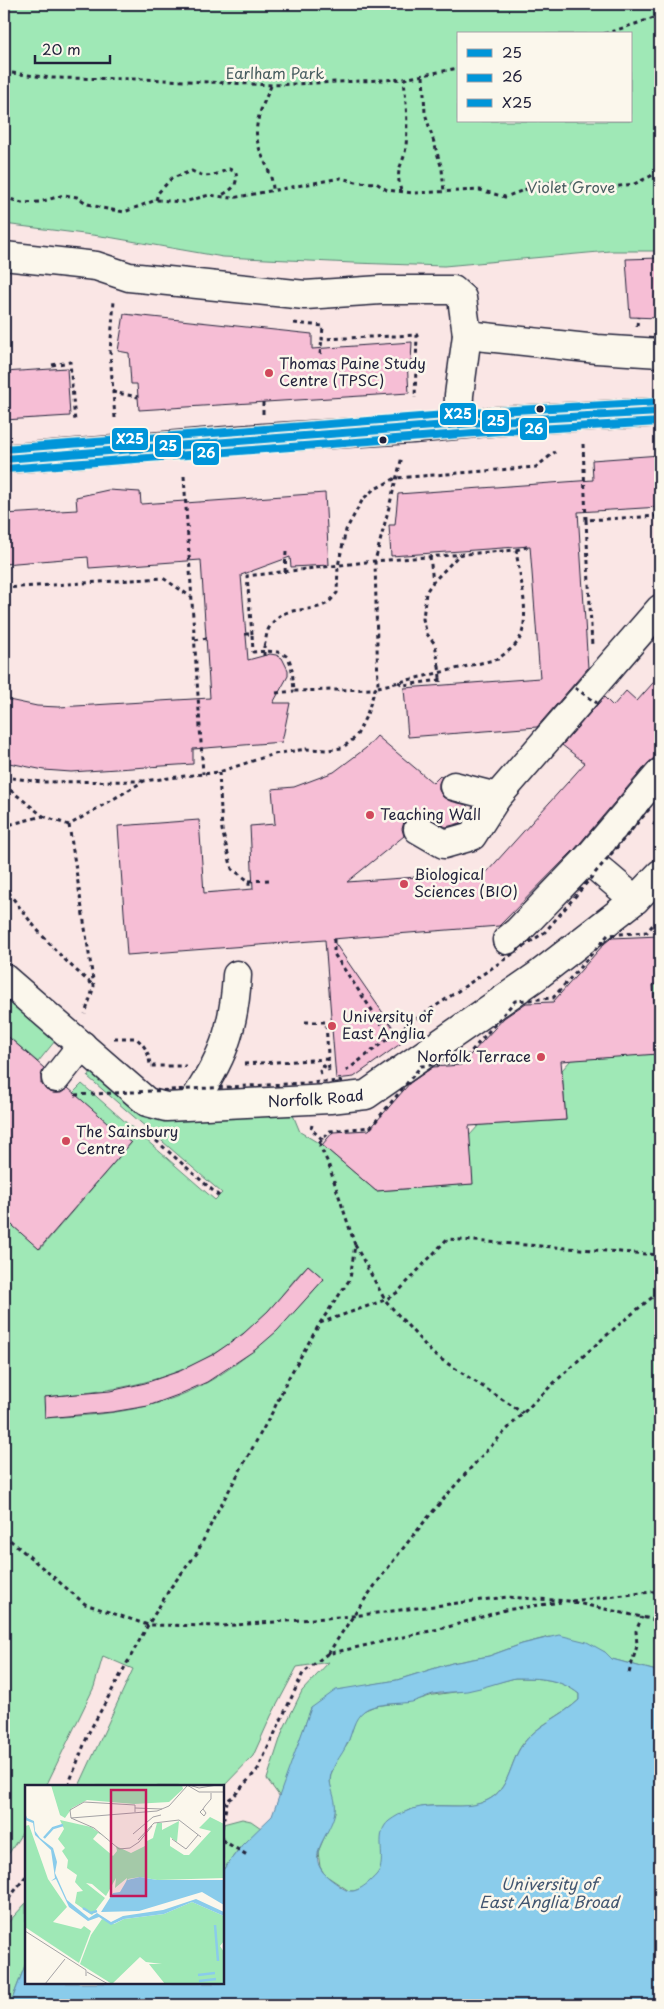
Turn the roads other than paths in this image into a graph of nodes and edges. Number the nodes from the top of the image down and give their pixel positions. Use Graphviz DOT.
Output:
graph roads {
  1 [pos="4,256"];
  2 [pos="467,335"];
  3 [pos="660,353"];
  4 [pos="660,412"];
  5 [pos="458,424"];
  6 [pos="4,459"];
  7 [pos="660,609"];
  8 [pos="660,773"];
  9 [pos="454,786"];
  10 [pos="497,798"];
  11 [pos="418,829"];
  12 [pos="587,859"];
  13 [pos="660,874"];
  14 [pos="635,900"];
  15 [pos="507,940"];
  16 [pos="237,976"];
  17 [pos="4,978"];
  18 [pos="77,1033"];
  19 [pos="66,1086"];
  20 [pos="191,1105"];
  1 -- 2 [label="lane"];
  2 -- 3 [label="lane"];
  2 -- 5 [label="lane"];
  4 -- 5 [label="lane"];
  5 -- 6 [label="lane"];
  7 -- 10 [label="lane"];
  8 -- 12 [label="lane"];
  9 -- 10 [label="lane"];
  10 -- 11 [label="lane"];
  12 -- 14 [label="lane"];
  12 -- 15 [label="lane"];
  13 -- 14 [label="lane, Norfolk Road"];
  14 -- 20 [label="lane, Norfolk Road"];
  16 -- 20 [label="lane"];
  17 -- 18 [label="lane, Norfolk Road"];
  18 -- 19 [label="lane"];
  18 -- 20 [label="lane, Norfolk Road"];
}
